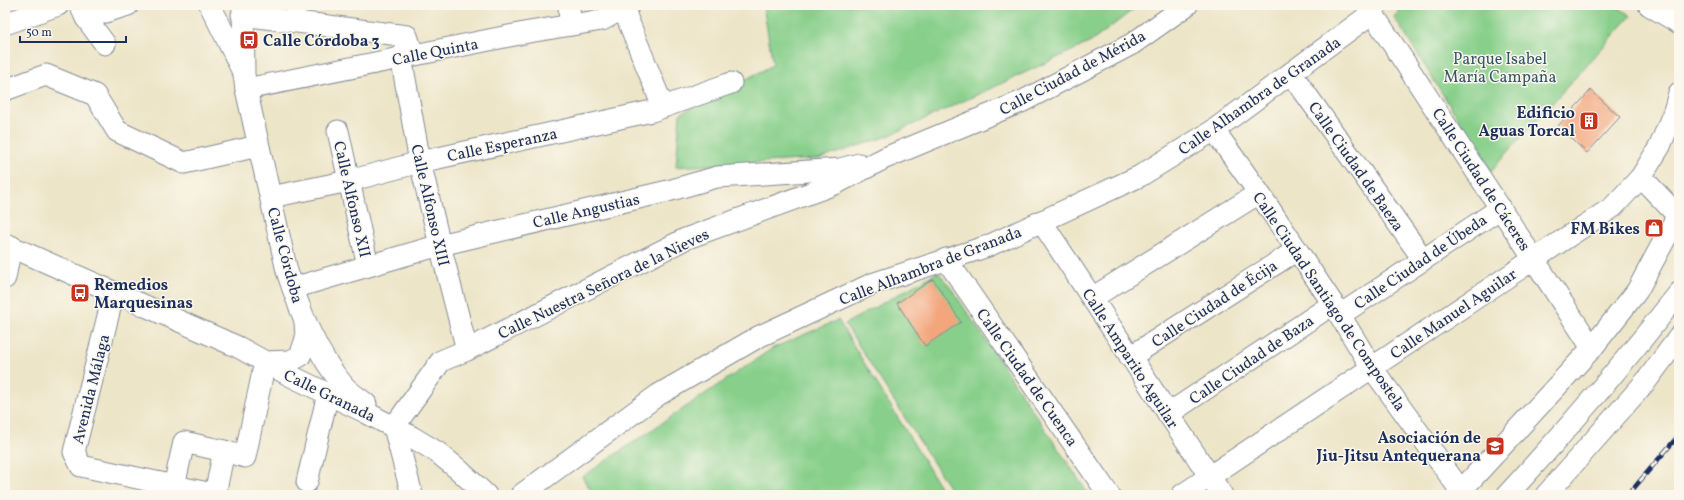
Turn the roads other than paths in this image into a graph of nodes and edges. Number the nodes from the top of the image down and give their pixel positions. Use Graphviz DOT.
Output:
graph roads {
  1 [pos="58,5"];
  2 [pos="128,5"];
  3 [pos="1187,5"];
  4 [pos="1649,5"];
  5 [pos="624,6"];
  6 [pos="211,7"];
  7 [pos="1374,8"];
  8 [pos="243,10"];
  9 [pos="83,12"];
  10 [pos="570,15"];
  11 [pos="1679,23"];
  12 [pos="5,24"];
  13 [pos="105,44"];
  14 [pos="401,58"];
  15 [pos="1291,73"];
  16 [pos="245,81"];
  17 [pos="731,83"];
  18 [pos="5,90"];
  19 [pos="1679,93"];
  20 [pos="663,107"];
  21 [pos="1214,130"];
  22 [pos="338,131"];
  23 [pos="258,146"];
  24 [pos="885,158"];
  25 [pos="420,162"];
  26 [pos="1641,177"];
  27 [pos="349,181"];
  28 [pos="1259,193"];
  29 [pos="271,197"];
  30 [pos="1500,208"];
  31 [pos="1678,215"];
  32 [pos="1041,221"];
  33 [pos="8,245"];
  34 [pos="440,245"];
  35 [pos="1297,250"];
  36 [pos="946,259"];
  37 [pos="1424,259"];
  38 [pos="1534,259"];
  39 [pos="368,266"];
  40 [pos="5,278"];
  41 [pos="293,288"];
  42 [pos="114,292"];
  43 [pos="1679,293"];
  44 [pos="1092,298"];
  45 [pos="1336,309"];
  46 [pos="305,321"];
  47 [pos="1679,337"];
  48 [pos="1592,348"];
  49 [pos="467,350"];
  50 [pos="1130,357"];
  51 [pos="266,362"];
  52 [pos="1372,368"];
  53 [pos="328,394"];
  54 [pos="1168,414"];
  55 [pos="394,427"];
  56 [pos="224,451"];
  57 [pos="1210,476"];
  58 [pos="307,482"];
  59 [pos="174,486"];
  60 [pos="1459,493"];
  61 [pos="216,495"];
  62 [pos="412,495"];
  63 [pos="486,495"];
  64 [pos="521,495"];
  65 [pos="1109,495"];
  66 [pos="1182,495"];
  67 [pos="1222,495"];
  68 [pos="1507,495"];
  69 [pos="1546,495"];
  1 -- 12 [label="street"];
  2 -- 9 [label="street"];
  3 -- 24 [label="street, Calle Ciudad de Mérida"];
  4 -- 11 [label="street"];
  5 -- 10 [label="street, Calle Quinta"];
  5 -- 20 [label="street"];
  6 -- 8 [label="street"];
  6 -- 16 [label="street"];
  7 -- 15 [label="street, Calle Alhambra de Granada"];
  7 -- 30 [label="street, Calle Ciudad de Cáceres"];
  8 -- 14 [label="street"];
  8 -- 16 [label="street"];
  9 -- 13 [label="street"];
  10 -- 14 [label="street, Calle Quinta"];
  14 -- 16 [label="street, Calle Quinta"];
  14 -- 25 [label="street, Calle Alfonso XIII"];
  15 -- 21 [label="street, Calle Alhambra de Granada"];
  15 -- 37 [label="street, Calle Ciudad de Baeza"];
  16 -- 23 [label="street, Calle Córdoba"];
  17 -- 20 [label="street, Calle Esperanza"];
  18 -- 23 [label="street"];
  19 -- 26 [label="street, Calle Manuel Aguilar"];
  20 -- 25 [label="street, Calle Esperanza"];
  21 -- 28 [label="street, Calle Ciudad Santiago de Compostela"];
  21 -- 32 [label="street, Calle Alhambra de Granada"];
  22 -- 27 [label="street, Calle Alfonso XII"];
  23 -- 29 [label="street, Calle Córdoba"];
  24 -- 34 [label="street, Calle Angustias"];
  24 -- 49 [label="street, Calle Nuestra Señora de la Nieves"];
  25 -- 27 [label="street, Calle Esperanza"];
  25 -- 34 [label="street, Calle Alfonso XIII"];
  26 -- 31 [label="street"];
  26 -- 38 [label="street, Calle Manuel Aguilar"];
  27 -- 29 [label="street, Calle Esperanza"];
  27 -- 39 [label="street, Calle Alfonso XII"];
  28 -- 35 [label="street, Calle Ciudad Santiago de Compostela"];
  28 -- 44 [label="street"];
  29 -- 41 [label="street, Calle Córdoba"];
  30 -- 37 [label="street, Calle Ciudad de Úbeda"];
  30 -- 38 [label="street, Calle Ciudad de Cáceres"];
  31 -- 48 [label="street"];
  32 -- 36 [label="street, Calle Alhambra de Granada"];
  32 -- 44 [label="street, Calle Amparito Aguilar"];
  33 -- 40 [label="street"];
  33 -- 42 [label="street, Calle Granada"];
  34 -- 39 [label="street, Calle Angustias"];
  34 -- 49 [label="street, Calle Alfonso XIII"];
  35 -- 45 [label="street, Calle Ciudad Santiago de Compostela"];
  35 -- 50 [label="street, Calle Ciudad de Écija"];
  36 -- 64 [label="street, Calle Alhambra de Granada"];
  36 -- 65 [label="street, Calle Ciudad de Cuenca"];
  37 -- 45 [label="street, Calle Ciudad de Úbeda"];
  38 -- 48 [label="street, Calle Ciudad de Cáceres"];
  38 -- 52 [label="street, Calle Manuel Aguilar"];
  39 -- 41 [label="street, Calle Angustias"];
  41 -- 46 [label="street, Calle Córdoba"];
  42 -- 51 [label="street, Calle Granada"];
  42 -- 59 [label="street, Avenida Málaga"];
  43 -- 68 [label="street"];
  44 -- 50 [label="street, Calle Amparito Aguilar"];
  45 -- 52 [label="street, Calle Ciudad Santiago de Compostela"];
  45 -- 54 [label="street, Calle Ciudad de Baza"];
  46 -- 51 [label="street, Calle Granada"];
  46 -- 55 [label="street, Calle Córdoba"];
  47 -- 69 [label="street"];
  48 -- 60 [label="street"];
  49 -- 55 [label="street, Calle Nuestra Señora de la Nieves"];
  50 -- 54 [label="street, Calle Amparito Aguilar"];
  51 -- 53 [label="street, Calle Granada"];
  51 -- 56 [label="street"];
  52 -- 57 [label="street, Calle Manuel Aguilar"];
  52 -- 60 [label="street, Calle Ciudad Santiago de Compostela"];
  53 -- 55 [label="street, Calle Granada"];
  53 -- 58 [label="street"];
  54 -- 57 [label="street, Calle Amparito Aguilar"];
  55 -- 62 [label="street"];
  55 -- 63 [label="street"];
  56 -- 59 [label="street"];
  56 -- 61 [label="street"];
  57 -- 66 [label="street, Calle Manuel Aguilar"];
  57 -- 67 [label="street, Calle Amparito Aguilar"];
  59 -- 61 [label="street, Avenida Málaga"];
}
